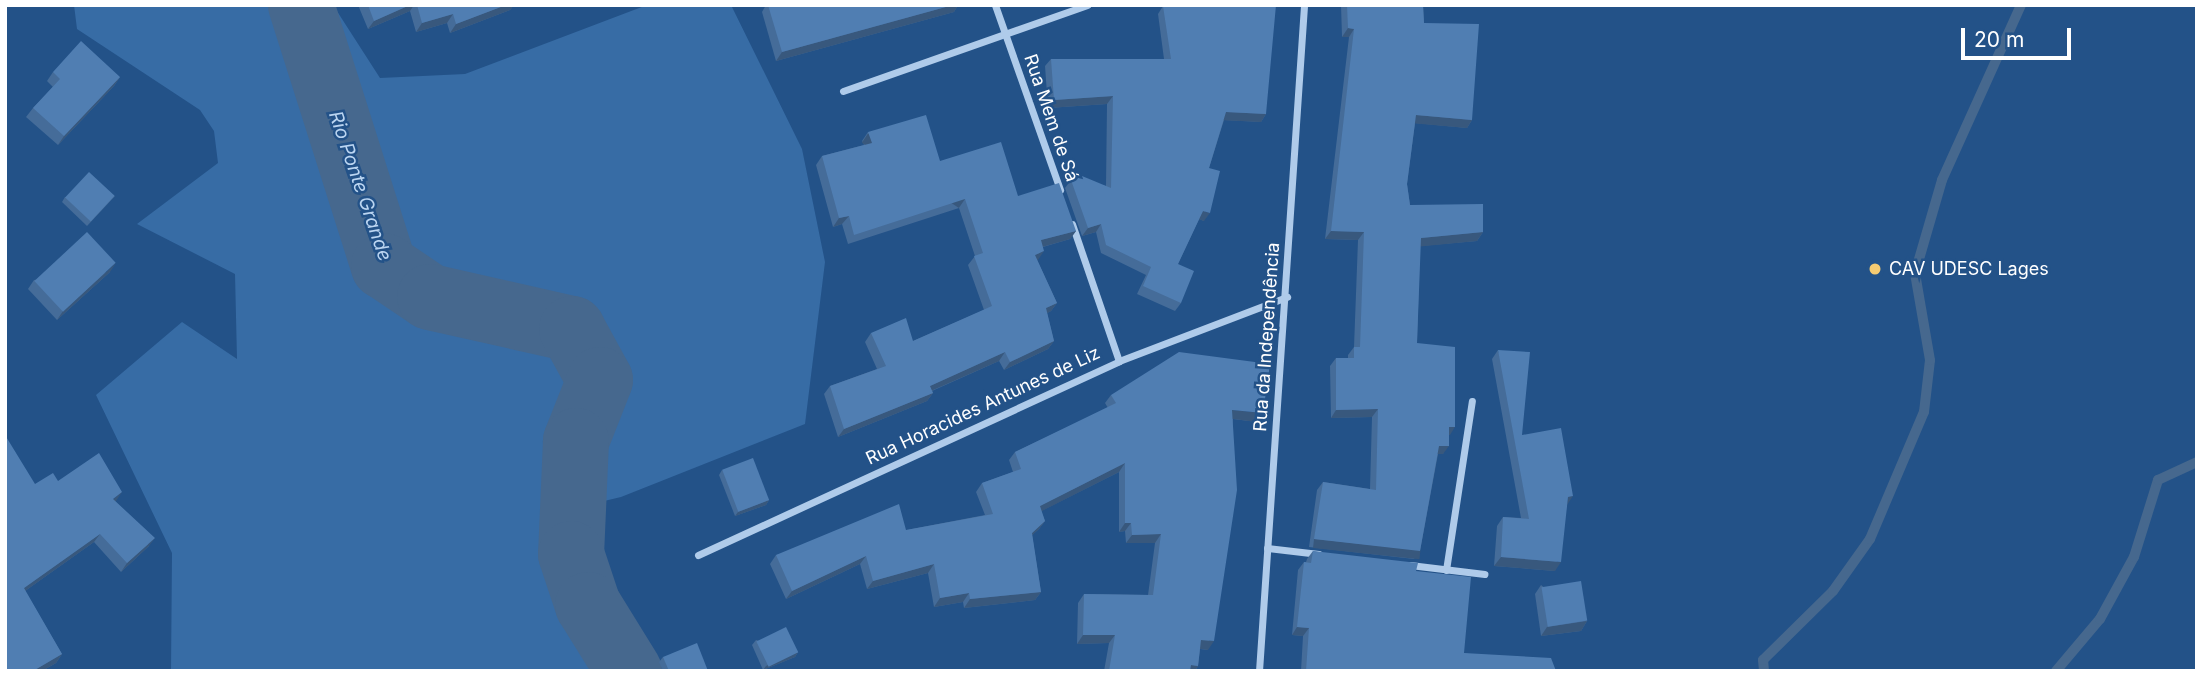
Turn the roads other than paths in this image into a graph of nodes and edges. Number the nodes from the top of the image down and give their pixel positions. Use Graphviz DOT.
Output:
graph roads {
  1 [pos="995,5"];
  2 [pos="1087,5"];
  3 [pos="1304,5"];
  4 [pos="1005,34"];
  5 [pos="843,90"];
  6 [pos="1065,204"];
  7 [pos="1069,217"];
  8 [pos="1287,297"];
  9 [pos="1119,361"];
  10 [pos="1472,401"];
  11 [pos="1267,548"];
  12 [pos="698,555"];
  13 [pos="1336,556"];
  14 [pos="1405,565"];
  15 [pos="1446,570"];
  16 [pos="1484,574"];
  17 [pos="1259,671"];
  1 -- 4 [label="street, Rua Mem de Sá"];
  2 -- 4 [label="street"];
  3 -- 8 [label="street, Rua da Independência"];
  4 -- 5 [label="street"];
  4 -- 6 [label="street, Rua Mem de Sá"];
  7 -- 9 [label="street"];
  8 -- 9 [label="street, Rua Horacides Antunes de Liz"];
  8 -- 11 [label="street, Rua da Independência"];
  9 -- 12 [label="street, Rua Horacides Antunes de Liz"];
  10 -- 15 [label="street"];
  11 -- 13 [label="street"];
  11 -- 17 [label="street, Rua da Independência"];
  14 -- 15 [label="street"];
  15 -- 16 [label="street"];
}
